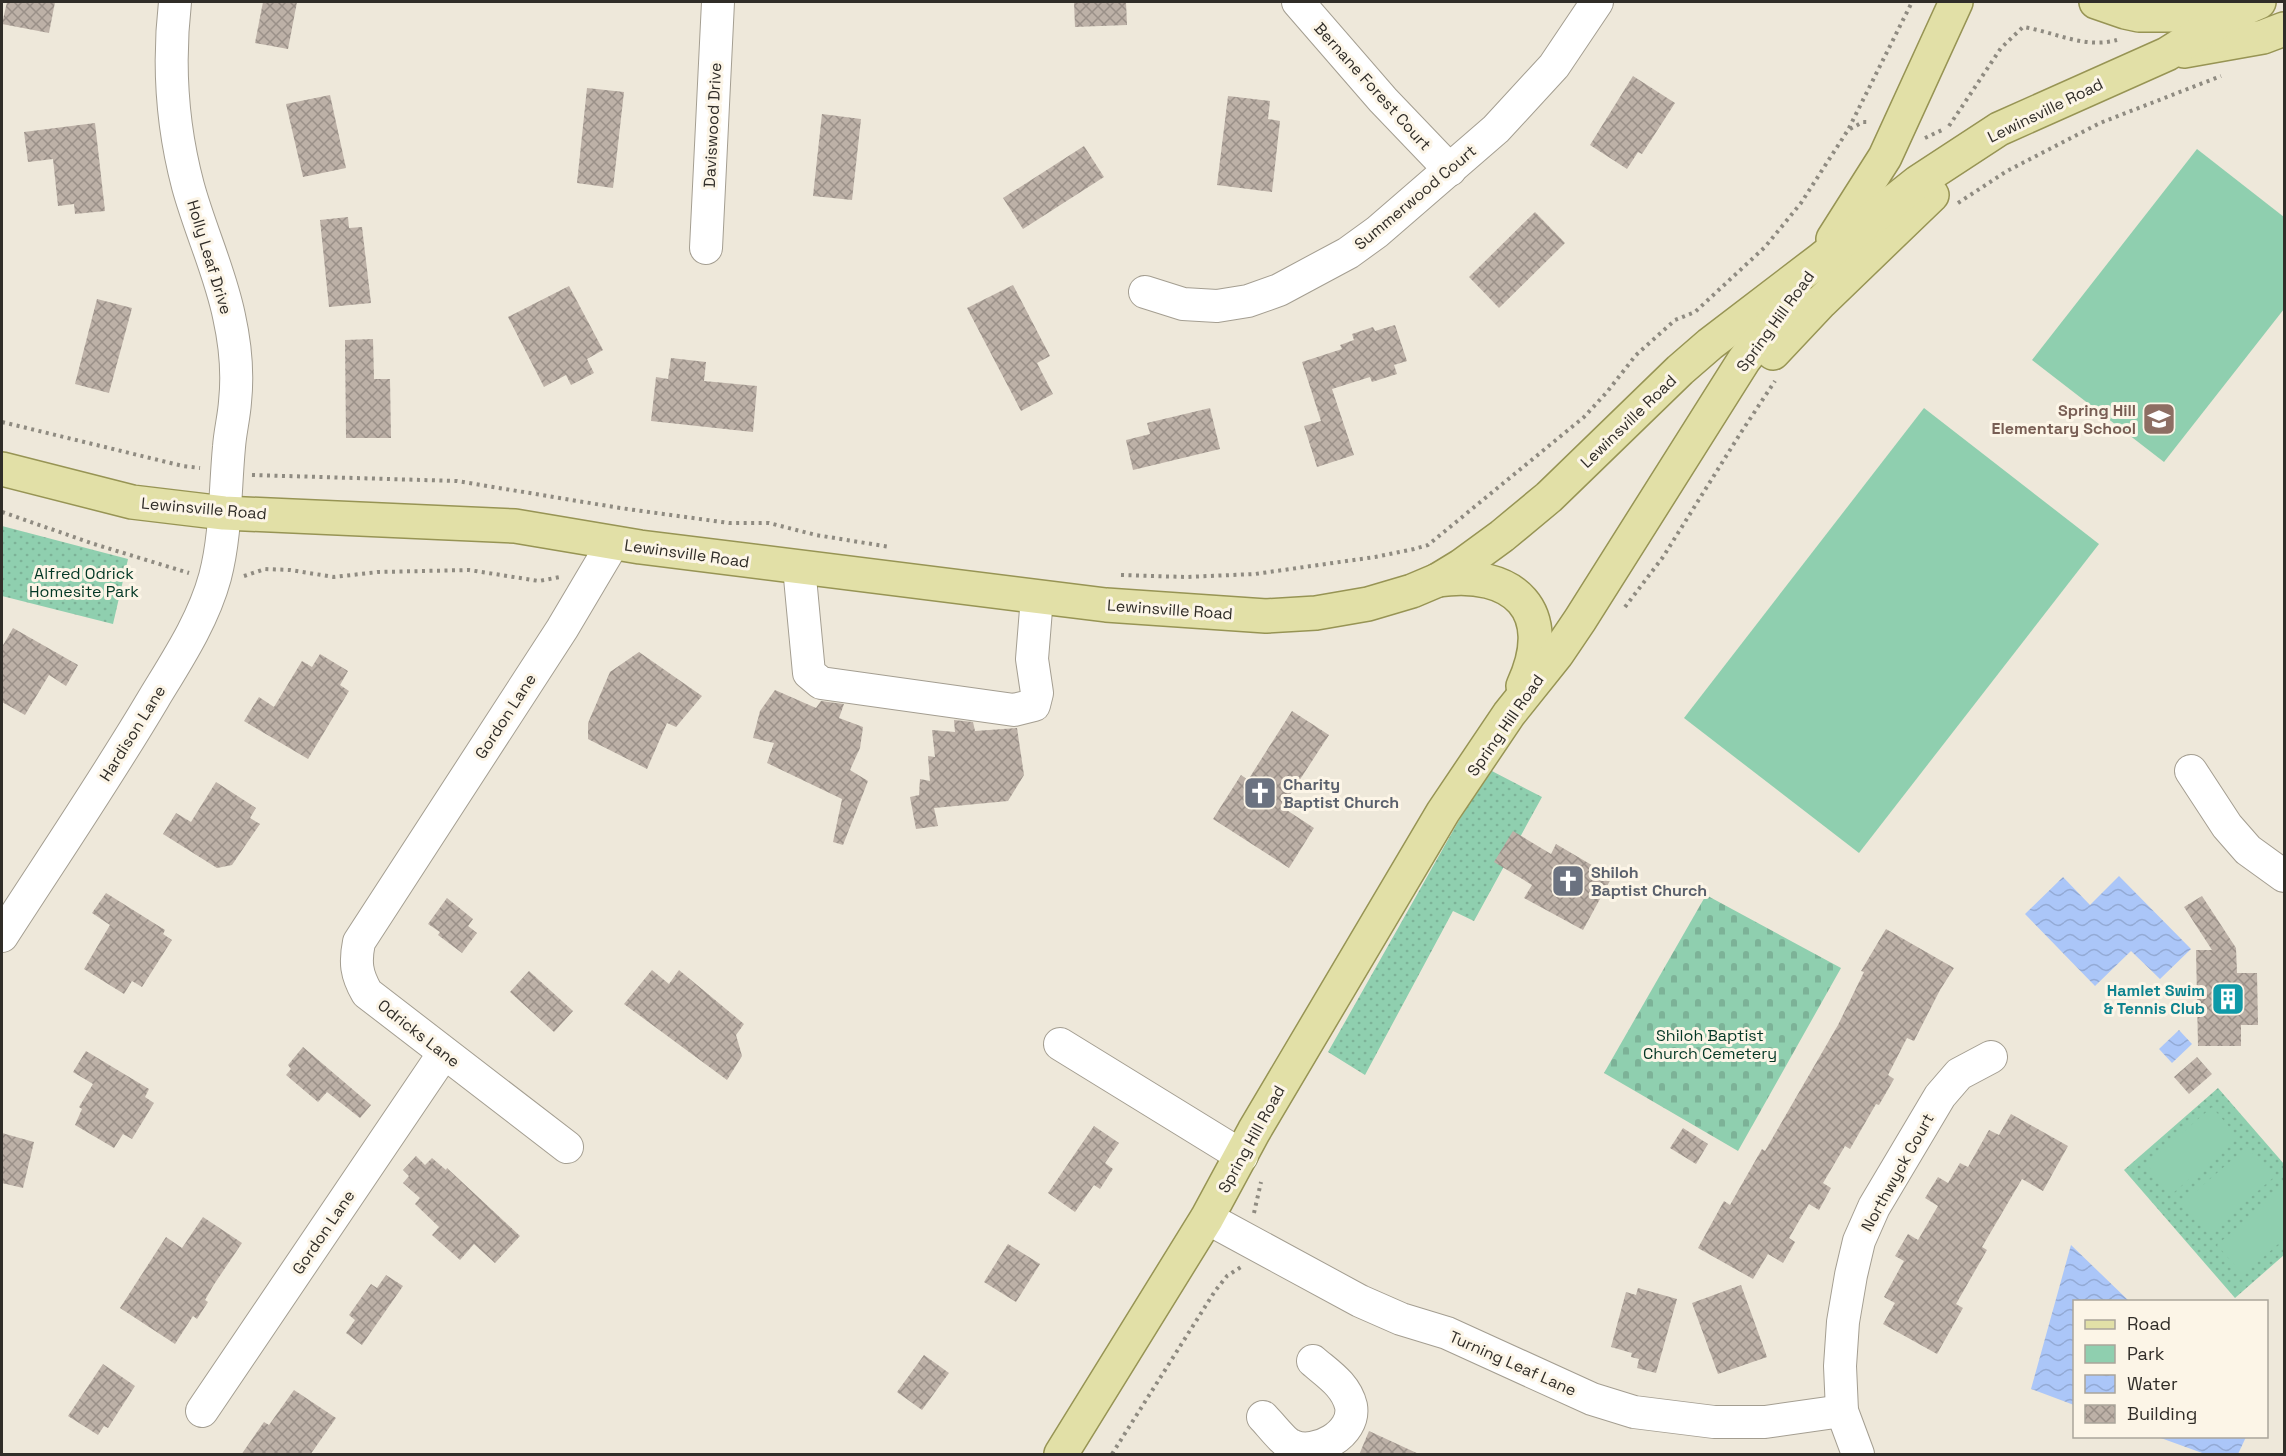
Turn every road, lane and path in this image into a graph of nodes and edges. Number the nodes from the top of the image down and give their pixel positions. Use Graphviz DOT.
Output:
graph roads {
  1 [pos="175,2"];
  2 [pos="718,2"];
  3 [pos="1298,2"];
  4 [pos="1597,2"];
  5 [pos="1912,2"];
  6 [pos="1956,2"];
  7 [pos="2096,2"];
  8 [pos="2259,2"];
  9 [pos="2139,15"];
  10 [pos="2229,15"];
  11 [pos="2284,29"];
  12 [pos="2167,54"];
  13 [pos="2230,72"];
  14 [pos="2000,129"];
  15 [pos="1921,140"];
  16 [pos="1450,170"];
  17 [pos="1951,207"];
  18 [pos="706,248"];
  19 [pos="1820,261"];
  20 [pos="1144,292"];
  21 [pos="1778,377"];
  22 [pos="1681,462"];
  23 [pos="2,469"];
  24 [pos="456,481"];
  25 [pos="2,512"];
  26 [pos="224,513"];
  27 [pos="893,547"];
  28 [pos="606,554"];
  29 [pos="799,567"];
  30 [pos="198,574"];
  31 [pos="1110,575"];
  32 [pos="237,577"];
  33 [pos="1438,580"];
  34 [pos="1037,597"];
  35 [pos="1617,616"];
  36 [pos="1509,714"];
  37 [pos="2191,771"];
  38 [pos="2284,876"];
  39 [pos="395,886"];
  40 [pos="2,936"];
  41 [pos="1060,1044"];
  42 [pos="444,1053"];
  43 [pos="1991,1057"];
  44 [pos="567,1147"];
  45 [pos="1253,1165"];
  46 [pos="1207,1218"];
  47 [pos="1247,1240"];
  48 [pos="1313,1361"];
  49 [pos="202,1411"];
  50 [pos="1842,1411"];
  51 [pos="1263,1417"];
  52 [pos="1061,1455"];
  53 [pos="1112,1455"];
  54 [pos="1858,1455"];
  1 -- 26 [label="street, Holly Leaf Drive"];
  2 -- 18 [label="street, Daviswood Drive"];
  3 -- 16 [label="street, Bernane Forest Court"];
  4 -- 16 [label="street, Summerwood Court"];
  5 -- 31 [label="path"];
  6 -- 19 [label="main road, Spring Hill Road"];
  7 -- 9 [label="main road"];
  8 -- 10 [label="main road, Lewinsville Road"];
  9 -- 10 [label="main road"];
  9 -- 15 [label="path"];
  10 -- 12 [label="main road, Lewinsville Road"];
  11 -- 12 [label="main road, Lewinsville Road"];
  12 -- 14 [label="main road, Lewinsville Road"];
  13 -- 17 [label="path"];
  14 -- 19 [label="main road, Lewinsville Road"];
  14 -- 22 [label="main road"];
  16 -- 20 [label="street, Summerwood Court"];
  19 -- 22 [label="main road, Spring Hill Road"];
  19 -- 33 [label="main road, Lewinsville Road"];
  21 -- 35 [label="path"];
  22 -- 36 [label="main road, Spring Hill Road"];
  23 -- 26 [label="main road, Lewinsville Road"];
  24 -- 27 [label="path"];
  25 -- 30 [label="path"];
  26 -- 28 [label="main road, Lewinsville Road"];
  26 -- 40 [label="street, Hardison Lane"];
  28 -- 29 [label="main road, Lewinsville Road"];
  28 -- 32 [label="path"];
  28 -- 39 [label="street, Gordon Lane"];
  29 -- 34 [label="main road, Lewinsville Road"];
  29 -- 34 [label="street"];
  33 -- 34 [label="main road, Lewinsville Road"];
  33 -- 36 [label="main road"];
  36 -- 45 [label="main road, Spring Hill Road"];
  37 -- 38 [label="street"];
  39 -- 42 [label="street, Odricks Lane"];
  41 -- 45 [label="street"];
  42 -- 44 [label="street, Odricks Lane"];
  42 -- 49 [label="street, Gordon Lane"];
  43 -- 50 [label="street, Northwyck Court"];
  45 -- 46 [label="main road, Spring Hill Road"];
  45 -- 47 [label="path"];
  46 -- 47 [label="street, Turning Leaf Lane"];
  46 -- 52 [label="main road, Spring Hill Road"];
  47 -- 50 [label="street, Turning Leaf Lane"];
  47 -- 53 [label="path"];
  48 -- 51 [label="street"];
  50 -- 54 [label="street, Northwyck Court"];
}
